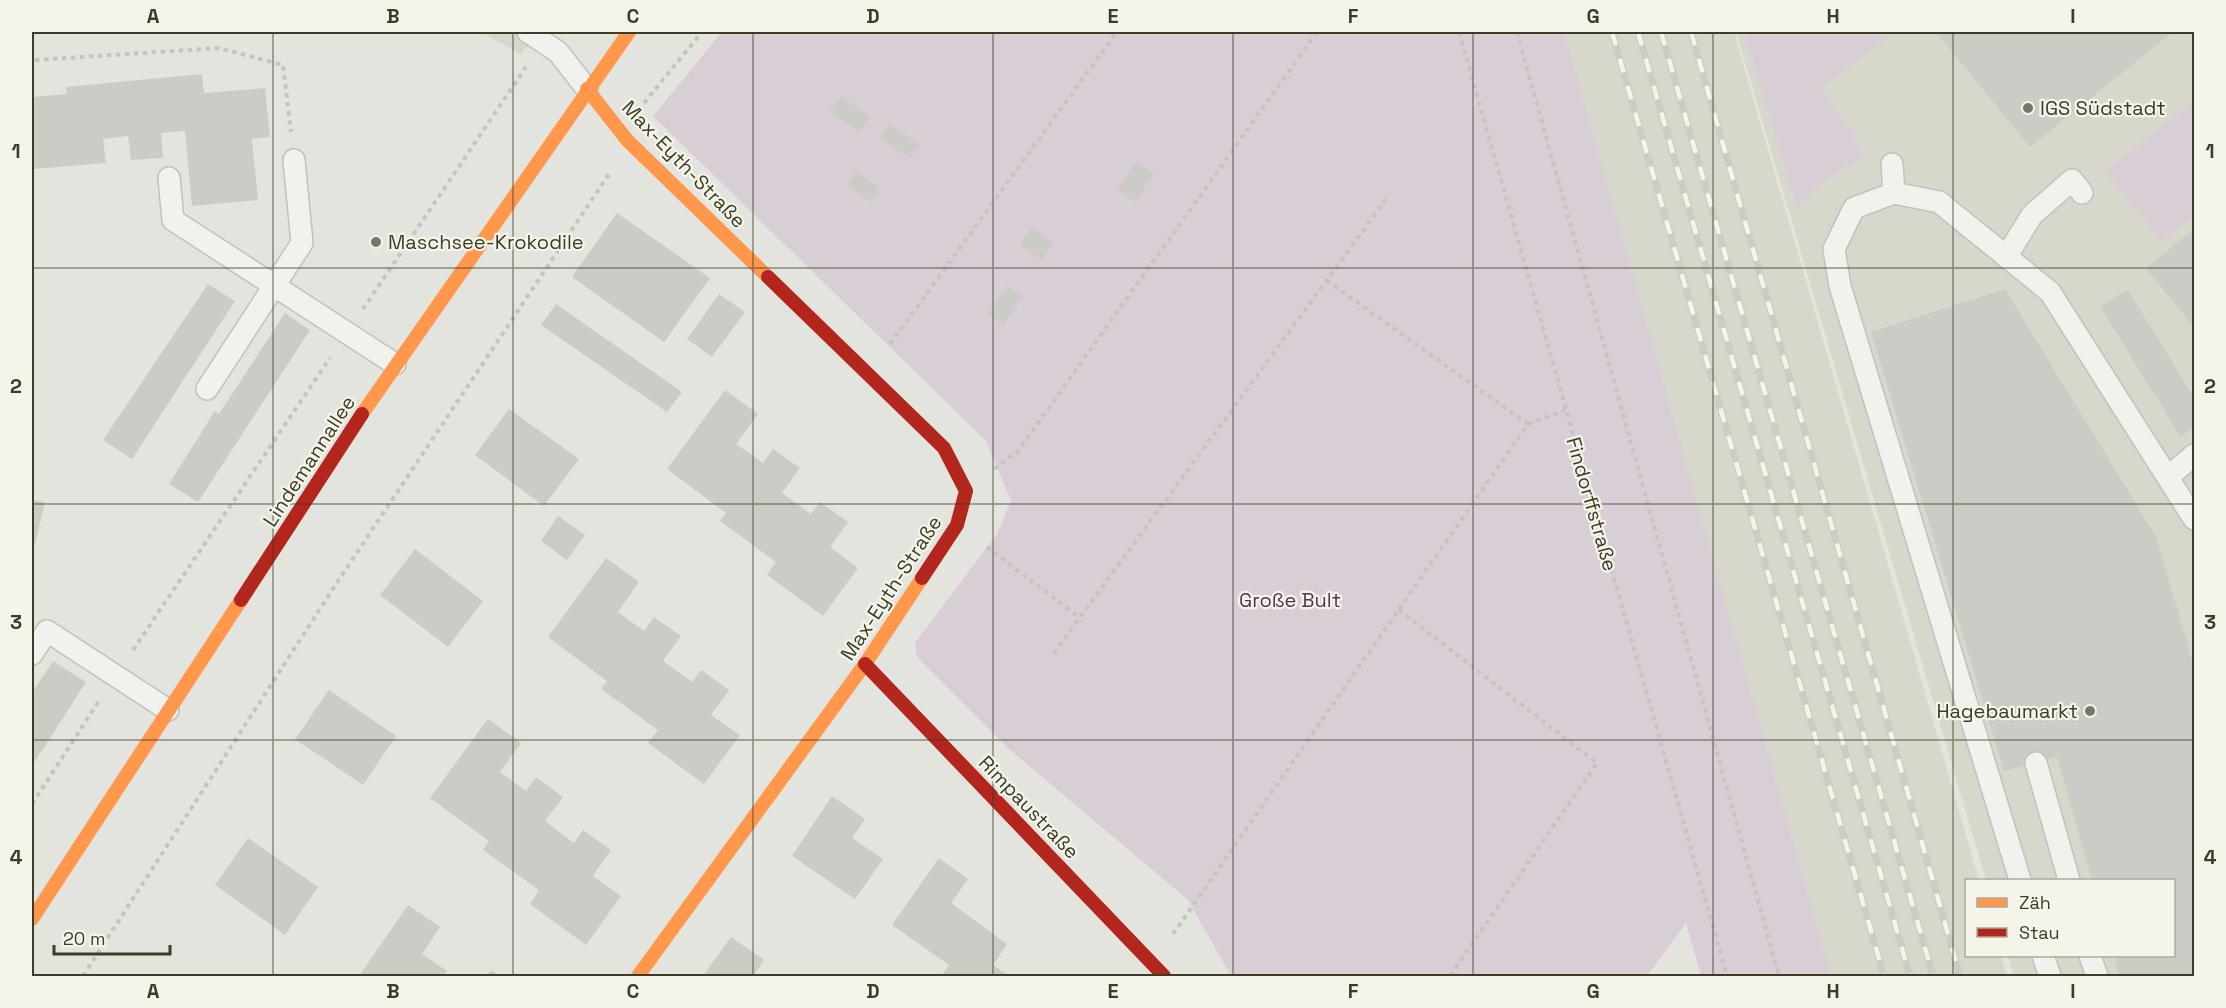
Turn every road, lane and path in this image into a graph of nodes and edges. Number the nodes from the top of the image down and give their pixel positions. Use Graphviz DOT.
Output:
graph roads {
  1 [pos="629,32"];
  2 [pos="702,32"];
  3 [pos="1117,32"];
  4 [pos="1317,32"];
  5 [pos="1459,32"];
  6 [pos="1517,32"];
  7 [pos="536,37"];
  8 [pos="35,60"];
  9 [pos="587,89"];
  10 [pos="627,140"];
  11 [pos="294,160"];
  12 [pos="1892,164"];
  13 [pos="169,178"];
  14 [pos="1894,193"];
  15 [pos="2082,193"];
  16 [pos="1389,195"];
  17 [pos="2006,257"];
  18 [pos="1326,280"];
  19 [pos="275,285"];
  20 [pos="348,332"];
  21 [pos="395,364"];
  22 [pos="868,374"];
  23 [pos="207,389"];
  24 [pos="1565,410"];
  25 [pos="1528,424"];
  26 [pos="2194,455"];
  27 [pos="2171,482"];
  28 [pos="966,491"];
  29 [pos="2194,519"];
  30 [pos="957,525"];
  31 [pos="1399,610"];
  32 [pos="1080,618"];
  33 [pos="1054,653"];
  34 [pos="32,654"];
  35 [pos="865,664"];
  36 [pos="115,676"];
  37 [pos="168,710"];
  38 [pos="2036,763"];
  39 [pos="32,804"];
  40 [pos="2020,879"];
  41 [pos="2067,879"];
  42 [pos="32,919"];
  43 [pos="2043,957"];
  44 [pos="2091,957"];
  45 [pos="1152,964"];
  46 [pos="83,976"];
  47 [pos="638,976"];
  48 [pos="1164,976"];
  49 [pos="1450,976"];
  50 [pos="1726,976"];
  51 [pos="1779,976"];
  52 [pos="2050,976"];
  53 [pos="2097,976"];
  1 -- 9 [label="street, Lindemannallee"];
  2 -- 10 [label="path"];
  3 -- 22 [label="path"];
  4 -- 28 [label="path"];
  5 -- 24 [label="path, Findorffstraße"];
  6 -- 51 [label="path"];
  7 -- 9 [label="lane"];
  7 -- 20 [label="path"];
  8 -- 11 [label="path"];
  9 -- 10 [label="street, Max-Eyth-Straße"];
  9 -- 21 [label="street, Lindemannallee"];
  10 -- 22 [label="street, Max-Eyth-Straße"];
  10 -- 46 [label="path"];
  11 -- 19 [label="lane"];
  12 -- 14 [label="lane"];
  13 -- 19 [label="lane"];
  14 -- 17 [label="lane"];
  14 -- 40 [label="lane"];
  15 -- 17 [label="lane"];
  16 -- 18 [label="path"];
  17 -- 27 [label="lane"];
  18 -- 25 [label="path"];
  18 -- 32 [label="path"];
  19 -- 20 [label="lane"];
  19 -- 23 [label="lane"];
  20 -- 21 [label="lane"];
  20 -- 36 [label="path"];
  21 -- 37 [label="street, Lindemannallee"];
  22 -- 28 [label="street, Max-Eyth-Straße"];
  24 -- 25 [label="path"];
  24 -- 50 [label="path, Findorffstraße"];
  25 -- 31 [label="path"];
  26 -- 27 [label="lane"];
  27 -- 29 [label="lane"];
  28 -- 30 [label="street, Max-Eyth-Straße"];
  30 -- 32 [label="path"];
  30 -- 35 [label="street, Max-Eyth-Straße"];
  31 -- 45 [label="path"];
  31 -- 49 [label="path"];
  32 -- 33 [label="path"];
  34 -- 36 [label="lane"];
  35 -- 45 [label="street, Rimpaustraße"];
  35 -- 47 [label="street, Max-Eyth-Straße"];
  36 -- 37 [label="lane"];
  36 -- 39 [label="path"];
  37 -- 42 [label="street, Lindemannallee"];
  38 -- 41 [label="lane"];
  43 -- 52 [label="lane"];
  44 -- 53 [label="lane"];
  45 -- 48 [label="street, Rimpaustraße"];
}
